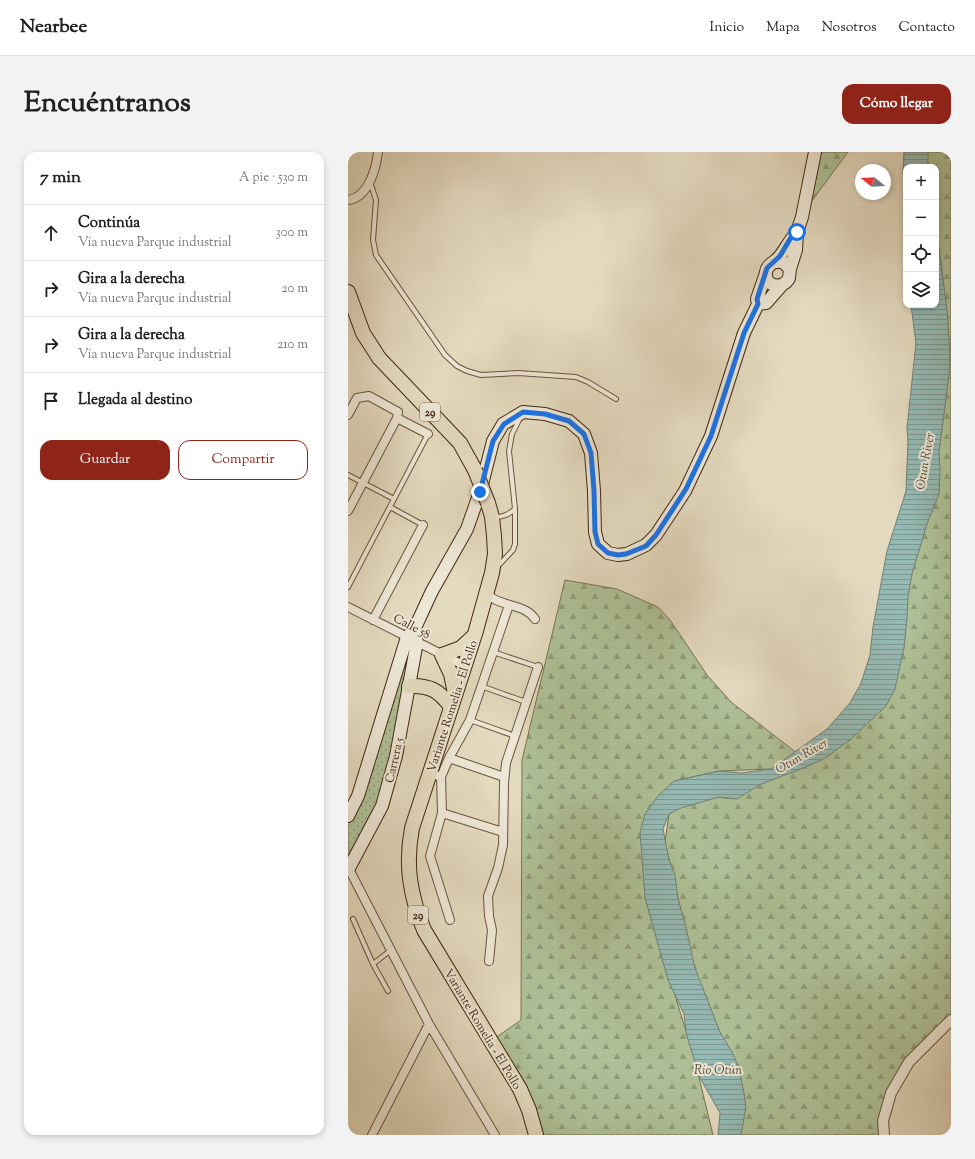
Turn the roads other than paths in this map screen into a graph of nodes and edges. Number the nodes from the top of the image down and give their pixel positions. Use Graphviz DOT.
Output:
graph roads {
  1 [pos="378,152"];
  2 [pos="815,152"];
  3 [pos="369,181"];
  4 [pos="351,200"];
  5 [pos="797,232"];
  6 [pos="774,262"];
  7 [pos="790,269"];
  8 [pos="766,273"];
  9 [pos="781,286"];
  10 [pos="348,292"];
  11 [pos="758,304"];
  12 [pos="616,399"];
  13 [pos="523,412"];
  14 [pos="348,415"];
  15 [pos="397,418"];
  16 [pos="428,434"];
  17 [pos="348,475"];
  18 [pos="363,483"];
  19 [pos="394,499"];
  20 [pos="390,507"];
  21 [pos="515,509"];
  22 [pos="348,511"];
  23 [pos="492,517"];
  24 [pos="423,525"];
  25 [pos="492,573"];
  26 [pos="348,587"];
  27 [pos="486,594"];
  28 [pos="510,605"];
  29 [pos="348,607"];
  30 [pos="535,619"];
  31 [pos="373,620"];
  32 [pos="475,634"];
  33 [pos="412,636"];
  34 [pos="493,652"];
  35 [pos="442,655"];
  36 [pos="465,666"];
  37 [pos="538,667"];
  38 [pos="409,686"];
  39 [pos="482,686"];
  40 [pos="453,700"];
  41 [pos="526,702"];
  42 [pos="470,720"];
  43 [pos="515,736"];
  44 [pos="449,758"];
  45 [pos="436,775"];
  46 [pos="504,777"];
  47 [pos="442,813"];
  48 [pos="348,816"];
  49 [pos="503,832"];
  50 [pos="348,869"];
  51 [pos="353,919"];
  52 [pos="450,920"];
  53 [pos="391,950"];
  54 [pos="488,960"];
  55 [pos="373,964"];
  56 [pos="388,991"];
  57 [pos="951,1020"];
  58 [pos="429,1024"];
  59 [pos="372,1135"];
  60 [pos="495,1135"];
  61 [pos="536,1135"];
  62 [pos="884,1135"];
  1 -- 3 [label="street"];
  2 -- 5 [label="main road"];
  3 -- 4 [label="street"];
  3 -- 12 [label="lane"];
  5 -- 6 [label="main road"];
  5 -- 7 [label="main road"];
  6 -- 7 [label="main road"];
  6 -- 8 [label="main road"];
  7 -- 9 [label="main road"];
  8 -- 9 [label="main road"];
  8 -- 11 [label="main road"];
  9 -- 11 [label="main road"];
  10 -- 23 [label="highway, Variante Romelia - El Pollo / 29, bridge"];
  11 -- 13 [label="main road"];
  13 -- 21 [label="lane"];
  13 -- 33 [label="main road"];
  14 -- 15 [label="street"];
  15 -- 16 [label="street"];
  15 -- 18 [label="street"];
  16 -- 19 [label="lane"];
  17 -- 18 [label="lane"];
  18 -- 19 [label="lane"];
  18 -- 22 [label="street"];
  19 -- 20 [label="lane"];
  20 -- 24 [label="lane"];
  20 -- 26 [label="lane"];
  21 -- 23 [label="lane"];
  21 -- 25 [label="lane"];
  23 -- 25 [label="highway, Variante Romelia - El Pollo / 29"];
  24 -- 31 [label="street"];
  25 -- 27 [label="highway, Variante Romelia - El Pollo / 29"];
  27 -- 28 [label="street"];
  27 -- 32 [label="highway, Variante Romelia - El Pollo / 29"];
  28 -- 30 [label="street"];
  28 -- 34 [label="street"];
  29 -- 31 [label="street, Calle 58"];
  31 -- 33 [label="street, Calle 58"];
  32 -- 35 [label="highway"];
  32 -- 36 [label="highway, Variante Romelia - El Pollo / 29"];
  33 -- 35 [label="street, Calle 58"];
  33 -- 38 [label="main road, Carrera 5"];
  33 -- 48 [label="main road, Carrera 5"];
  34 -- 37 [label="lane"];
  34 -- 39 [label="street"];
  35 -- 36 [label="street, Calle 58"];
  35 -- 40 [label="highway"];
  36 -- 40 [label="highway, Variante Romelia - El Pollo / 29"];
  37 -- 41 [label="street"];
  38 -- 40 [label="highway"];
  38 -- 50 [label="main road, Carrera 5"];
  39 -- 41 [label="lane"];
  39 -- 42 [label="street"];
  40 -- 45 [label="highway, Variante Romelia - El Pollo / 29"];
  41 -- 43 [label="street"];
  42 -- 43 [label="lane"];
  42 -- 44 [label="street"];
  43 -- 46 [label="street"];
  44 -- 45 [label="street"];
  44 -- 46 [label="street"];
  45 -- 47 [label="street"];
  45 -- 61 [label="highway, Variante Romelia - El Pollo / 29"];
  46 -- 49 [label="street"];
  47 -- 49 [label="street"];
  47 -- 52 [label="street"];
  49 -- 54 [label="street"];
  50 -- 53 [label="street"];
  51 -- 55 [label="lane"];
  53 -- 55 [label="lane"];
  53 -- 58 [label="street"];
  55 -- 56 [label="lane"];
  57 -- 62 [label="street"];
  58 -- 59 [label="street"];
  58 -- 60 [label="street"];
}
